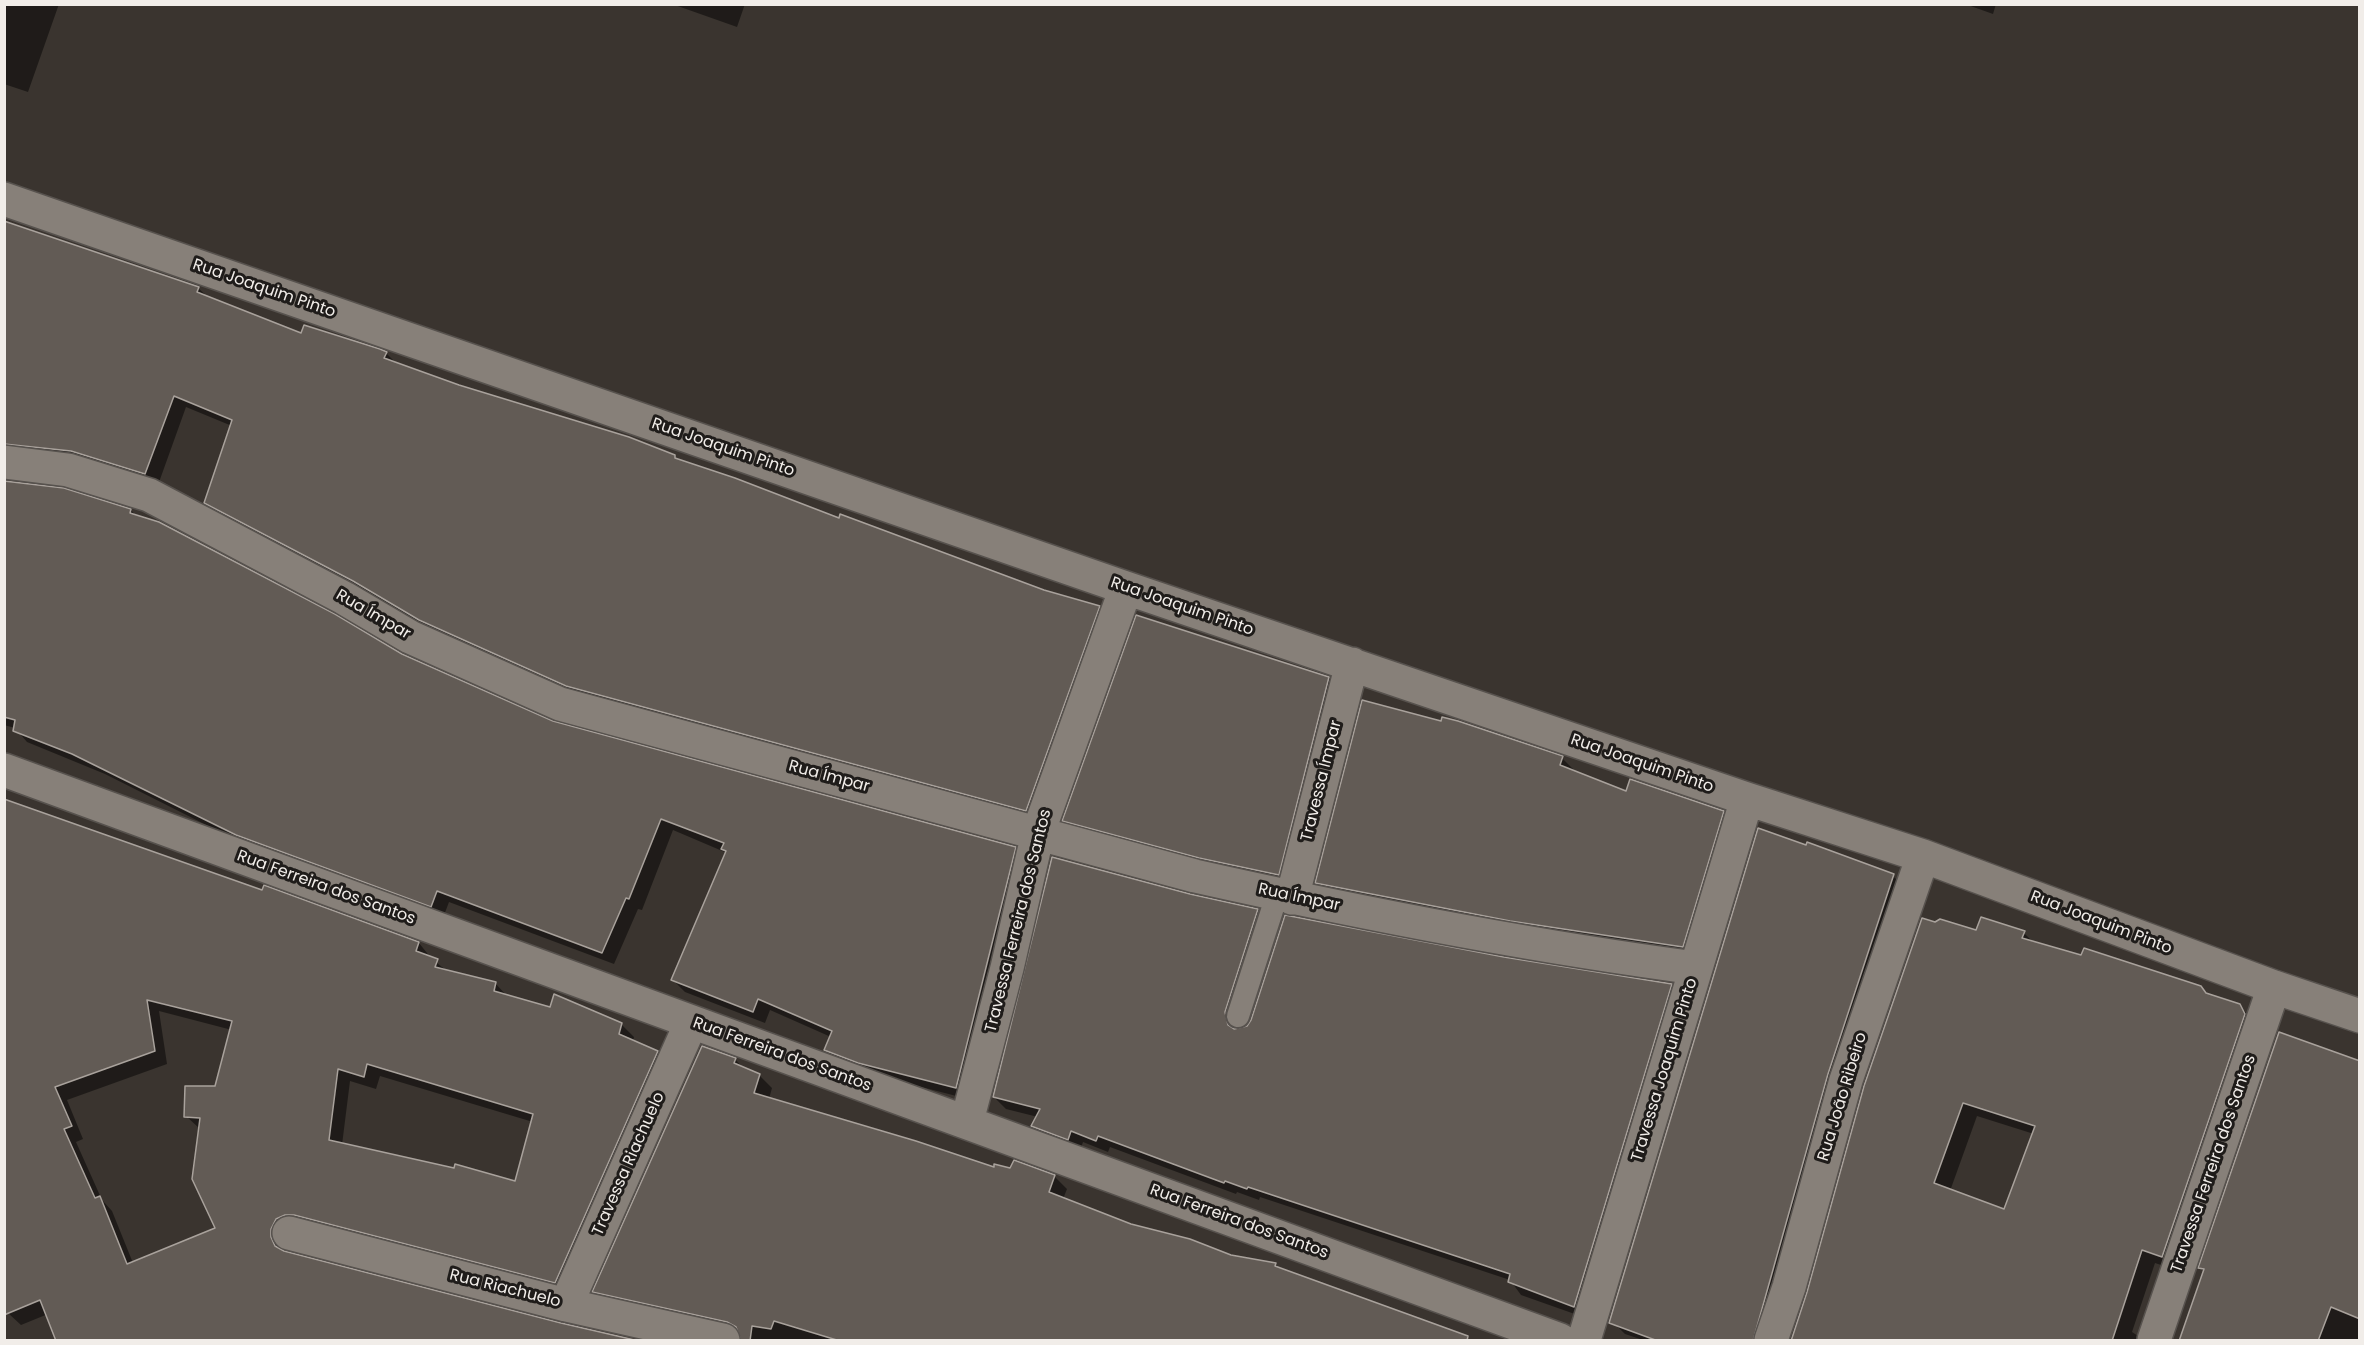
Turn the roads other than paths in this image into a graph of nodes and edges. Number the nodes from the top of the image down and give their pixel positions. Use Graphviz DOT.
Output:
graph roads {
  1 [pos="4,199"];
  2 [pos="4,462"];
  3 [pos="1125,588"];
  4 [pos="1352,664"];
  5 [pos="4,770"];
  6 [pos="1747,800"];
  7 [pos="1038,833"];
  8 [pos="1923,856"];
  9 [pos="1285,896"];
  10 [pos="1696,968"];
  11 [pos="2274,987"];
  12 [pos="1238,1016"];
  13 [pos="2360,1016"];
  14 [pos="691,1023"];
  15 [pos="967,1121"];
  16 [pos="289,1233"];
  17 [pos="566,1305"];
  18 [pos="723,1341"];
  19 [pos="1560,1341"];
  20 [pos="1584,1341"];
  21 [pos="1771,1341"];
  22 [pos="2154,1341"];
  1 -- 3 [label="street, Rua Joaquim Pinto"];
  2 -- 7 [label="street, Rua Ímpar"];
  3 -- 4 [label="street, Rua Joaquim Pinto"];
  3 -- 7 [label="street, Travessa Ferreira dos Santos"];
  4 -- 6 [label="street, Rua Joaquim Pinto"];
  4 -- 9 [label="street, Travessa Ímpar"];
  5 -- 14 [label="street, Rua Ferreira dos Santos"];
  6 -- 8 [label="street, Rua Joaquim Pinto"];
  6 -- 10 [label="street, Travessa Joaquim Pinto"];
  7 -- 9 [label="street, Rua Ímpar"];
  7 -- 15 [label="street, Travessa Ferreira dos Santos"];
  8 -- 11 [label="street, Rua Joaquim Pinto"];
  8 -- 21 [label="street, Rua João Ribeiro"];
  9 -- 10 [label="street, Rua Ímpar"];
  9 -- 12 [label="lane"];
  10 -- 20 [label="street, Travessa Joaquim Pinto"];
  11 -- 13 [label="street, Rua Joaquim Pinto"];
  11 -- 22 [label="street, Travessa Ferreira dos Santos"];
  14 -- 15 [label="street, Rua Ferreira dos Santos"];
  14 -- 17 [label="street, Travessa Riachuelo"];
  15 -- 19 [label="street, Rua Ferreira dos Santos"];
  16 -- 17 [label="street, Rua Riachuelo"];
  17 -- 18 [label="street, Rua Riachuelo"];
}
